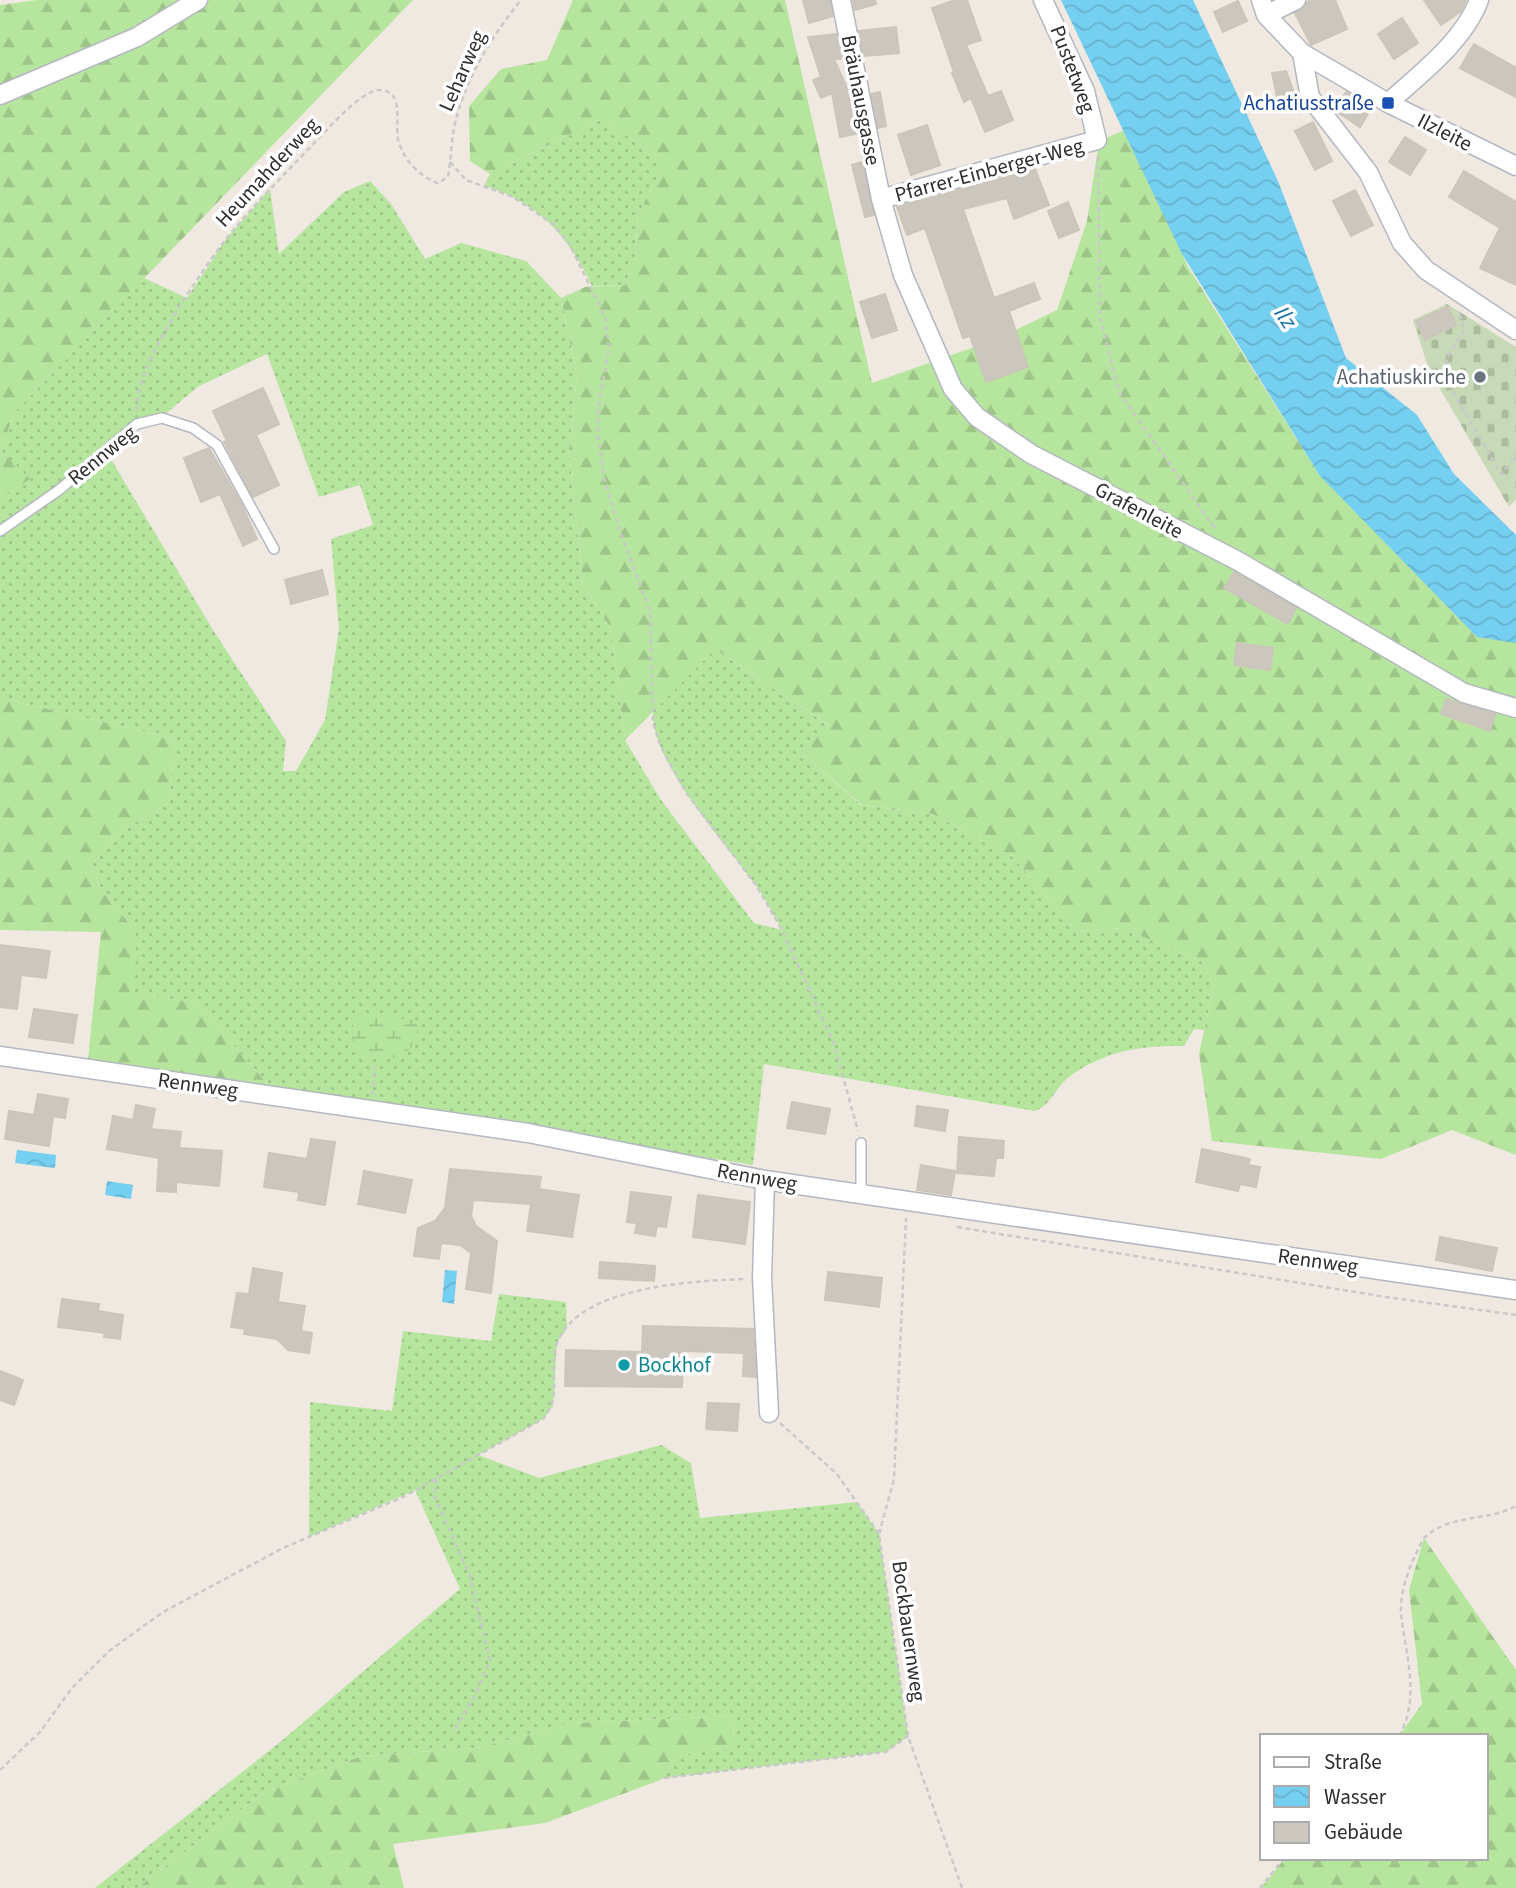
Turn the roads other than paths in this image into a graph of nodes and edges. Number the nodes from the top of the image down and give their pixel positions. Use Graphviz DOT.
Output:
graph roads {
  1 [pos="198,0"];
  2 [pos="841,0"];
  3 [pos="1043,0"];
  4 [pos="1296,0"];
  5 [pos="1479,0"];
  6 [pos="1264,8"];
  7 [pos="1302,54"];
  8 [pos="0,95"];
  9 [pos="1388,103"];
  10 [pos="1097,140"];
  11 [pos="1516,166"];
  12 [pos="881,200"];
  13 [pos="1516,330"];
  14 [pos="0,531"];
  15 [pos="274,549"];
  16 [pos="1516,708"];
  17 [pos="0,1056"];
  18 [pos="861,1143"];
  19 [pos="765,1180"];
  20 [pos="861,1194"];
  21 [pos="1516,1290"];
  22 [pos="769,1413"];
  1 -- 8 [label="street"];
  2 -- 12 [label="street, Bräuhausgasse"];
  3 -- 10 [label="street, Pustetweg"];
  4 -- 6 [label="street"];
  5 -- 9 [label="street"];
  6 -- 7 [label="street"];
  7 -- 9 [label="street, Ilzleite"];
  7 -- 13 [label="street"];
  9 -- 11 [label="street, Ilzleite"];
  10 -- 12 [label="street, Pfarrer-Einberger-Weg"];
  12 -- 16 [label="street, Grafenleite"];
  14 -- 15 [label="lane, Rennweg"];
  17 -- 19 [label="street, Rennweg"];
  18 -- 20 [label="lane"];
  19 -- 20 [label="street, Rennweg"];
  19 -- 22 [label="street"];
  20 -- 21 [label="street, Rennweg"];
}
